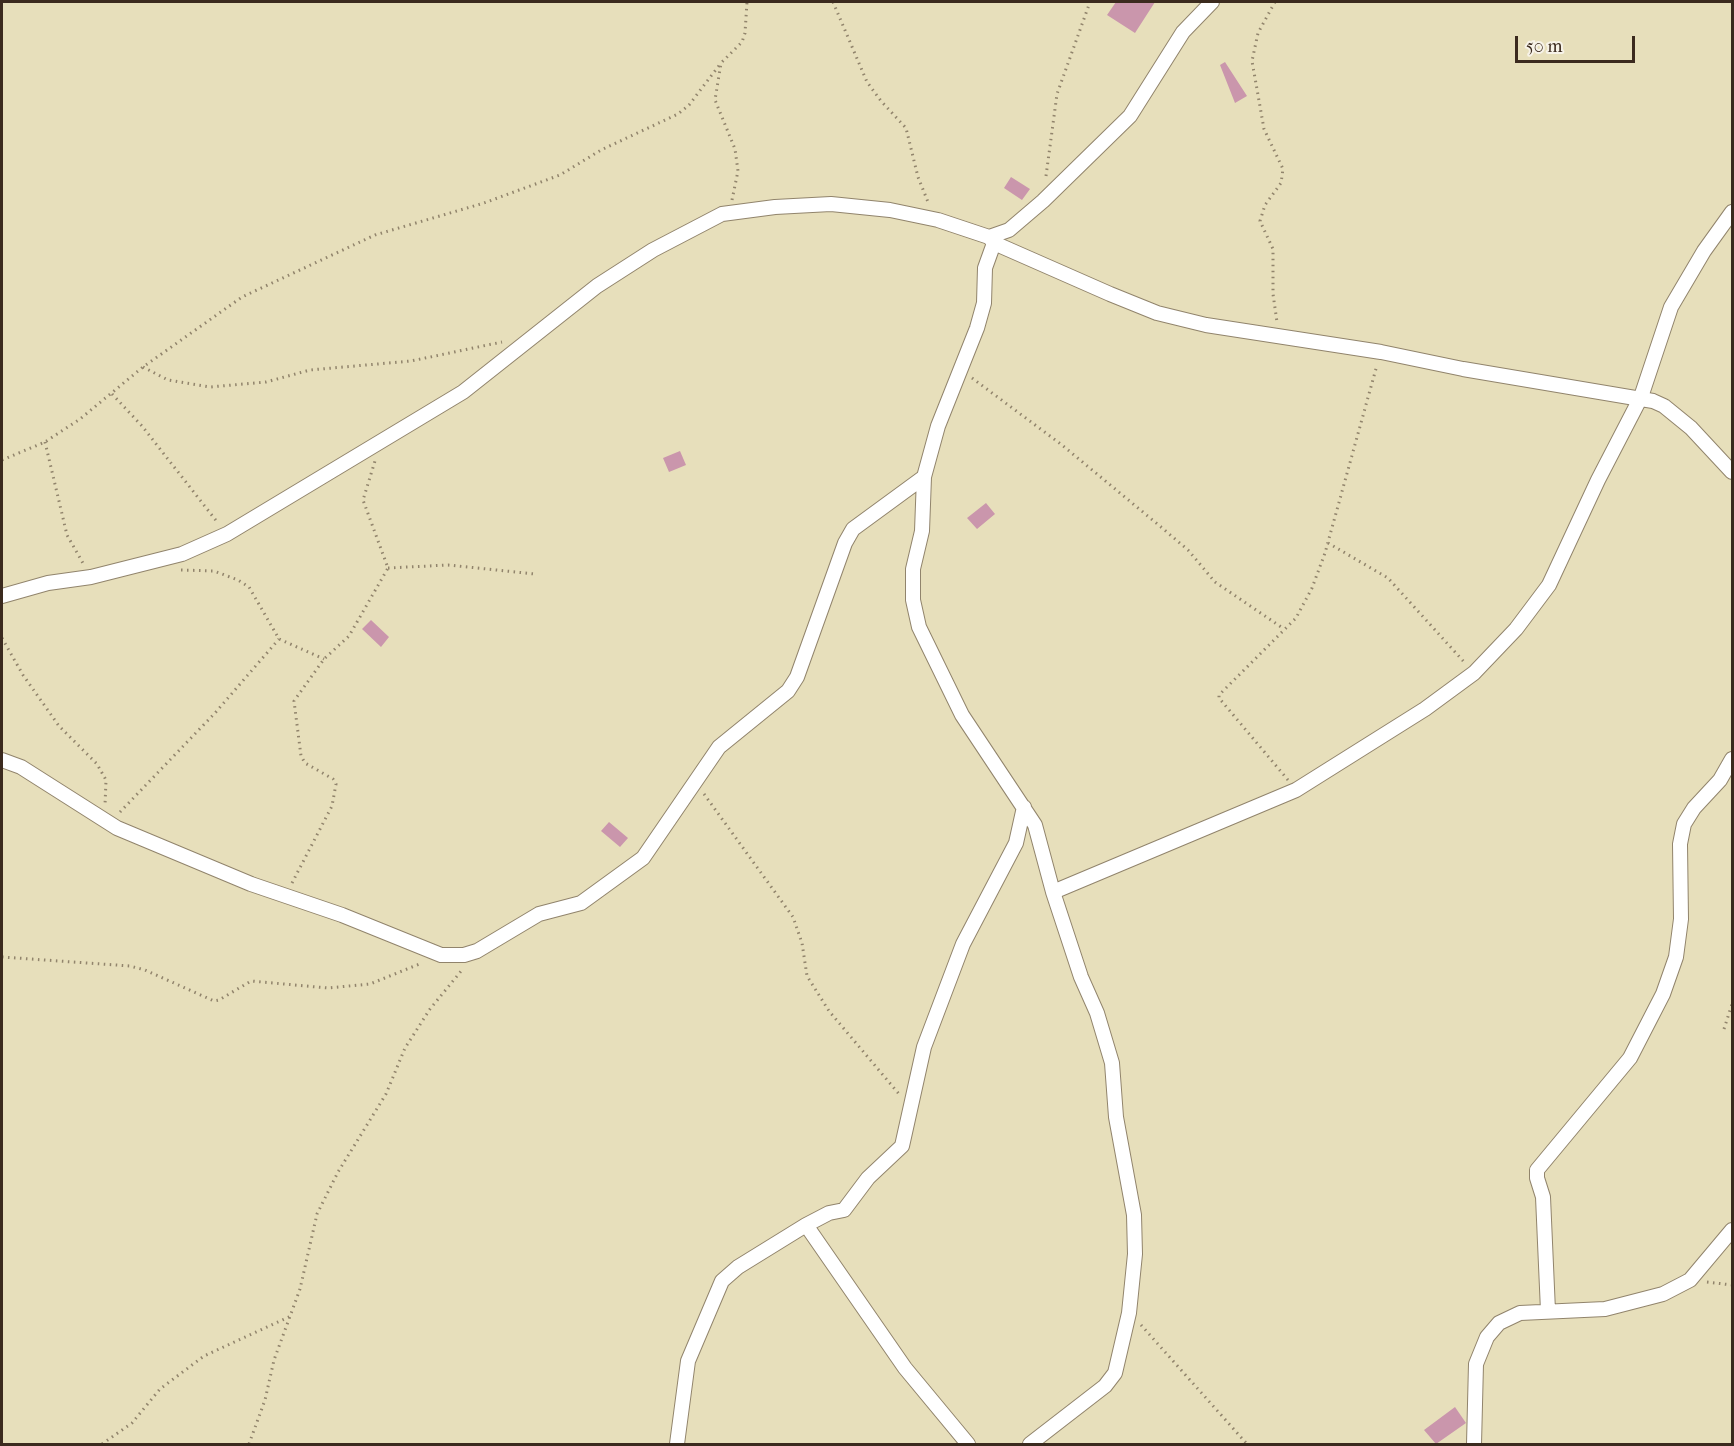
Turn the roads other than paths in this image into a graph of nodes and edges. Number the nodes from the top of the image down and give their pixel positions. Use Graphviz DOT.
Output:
graph roads {
  1 [pos="1212,2"];
  2 [pos="1732,212"];
  3 [pos="991,240"];
  4 [pos="1641,398"];
  5 [pos="1732,472"];
  6 [pos="924,477"];
  7 [pos="2,596"];
  8 [pos="1732,759"];
  9 [pos="2,760"];
  10 [pos="1024,807"];
  11 [pos="1053,892"];
  12 [pos="806,1225"];
  13 [pos="1732,1230"];
  14 [pos="1548,1311"];
  15 [pos="677,1444"];
  16 [pos="968,1444"];
  17 [pos="1030,1444"];
  18 [pos="1474,1444"];
  1 -- 3 [label="street"];
  2 -- 4 [label="street"];
  3 -- 4 [label="street"];
  3 -- 6 [label="street"];
  3 -- 7 [label="street"];
  4 -- 5 [label="street"];
  4 -- 11 [label="street"];
  6 -- 9 [label="street"];
  6 -- 10 [label="street"];
  8 -- 14 [label="street"];
  10 -- 11 [label="street"];
  10 -- 12 [label="street"];
  11 -- 17 [label="street"];
  12 -- 15 [label="street"];
  12 -- 16 [label="street"];
  13 -- 14 [label="street"];
  14 -- 18 [label="street"];
}
